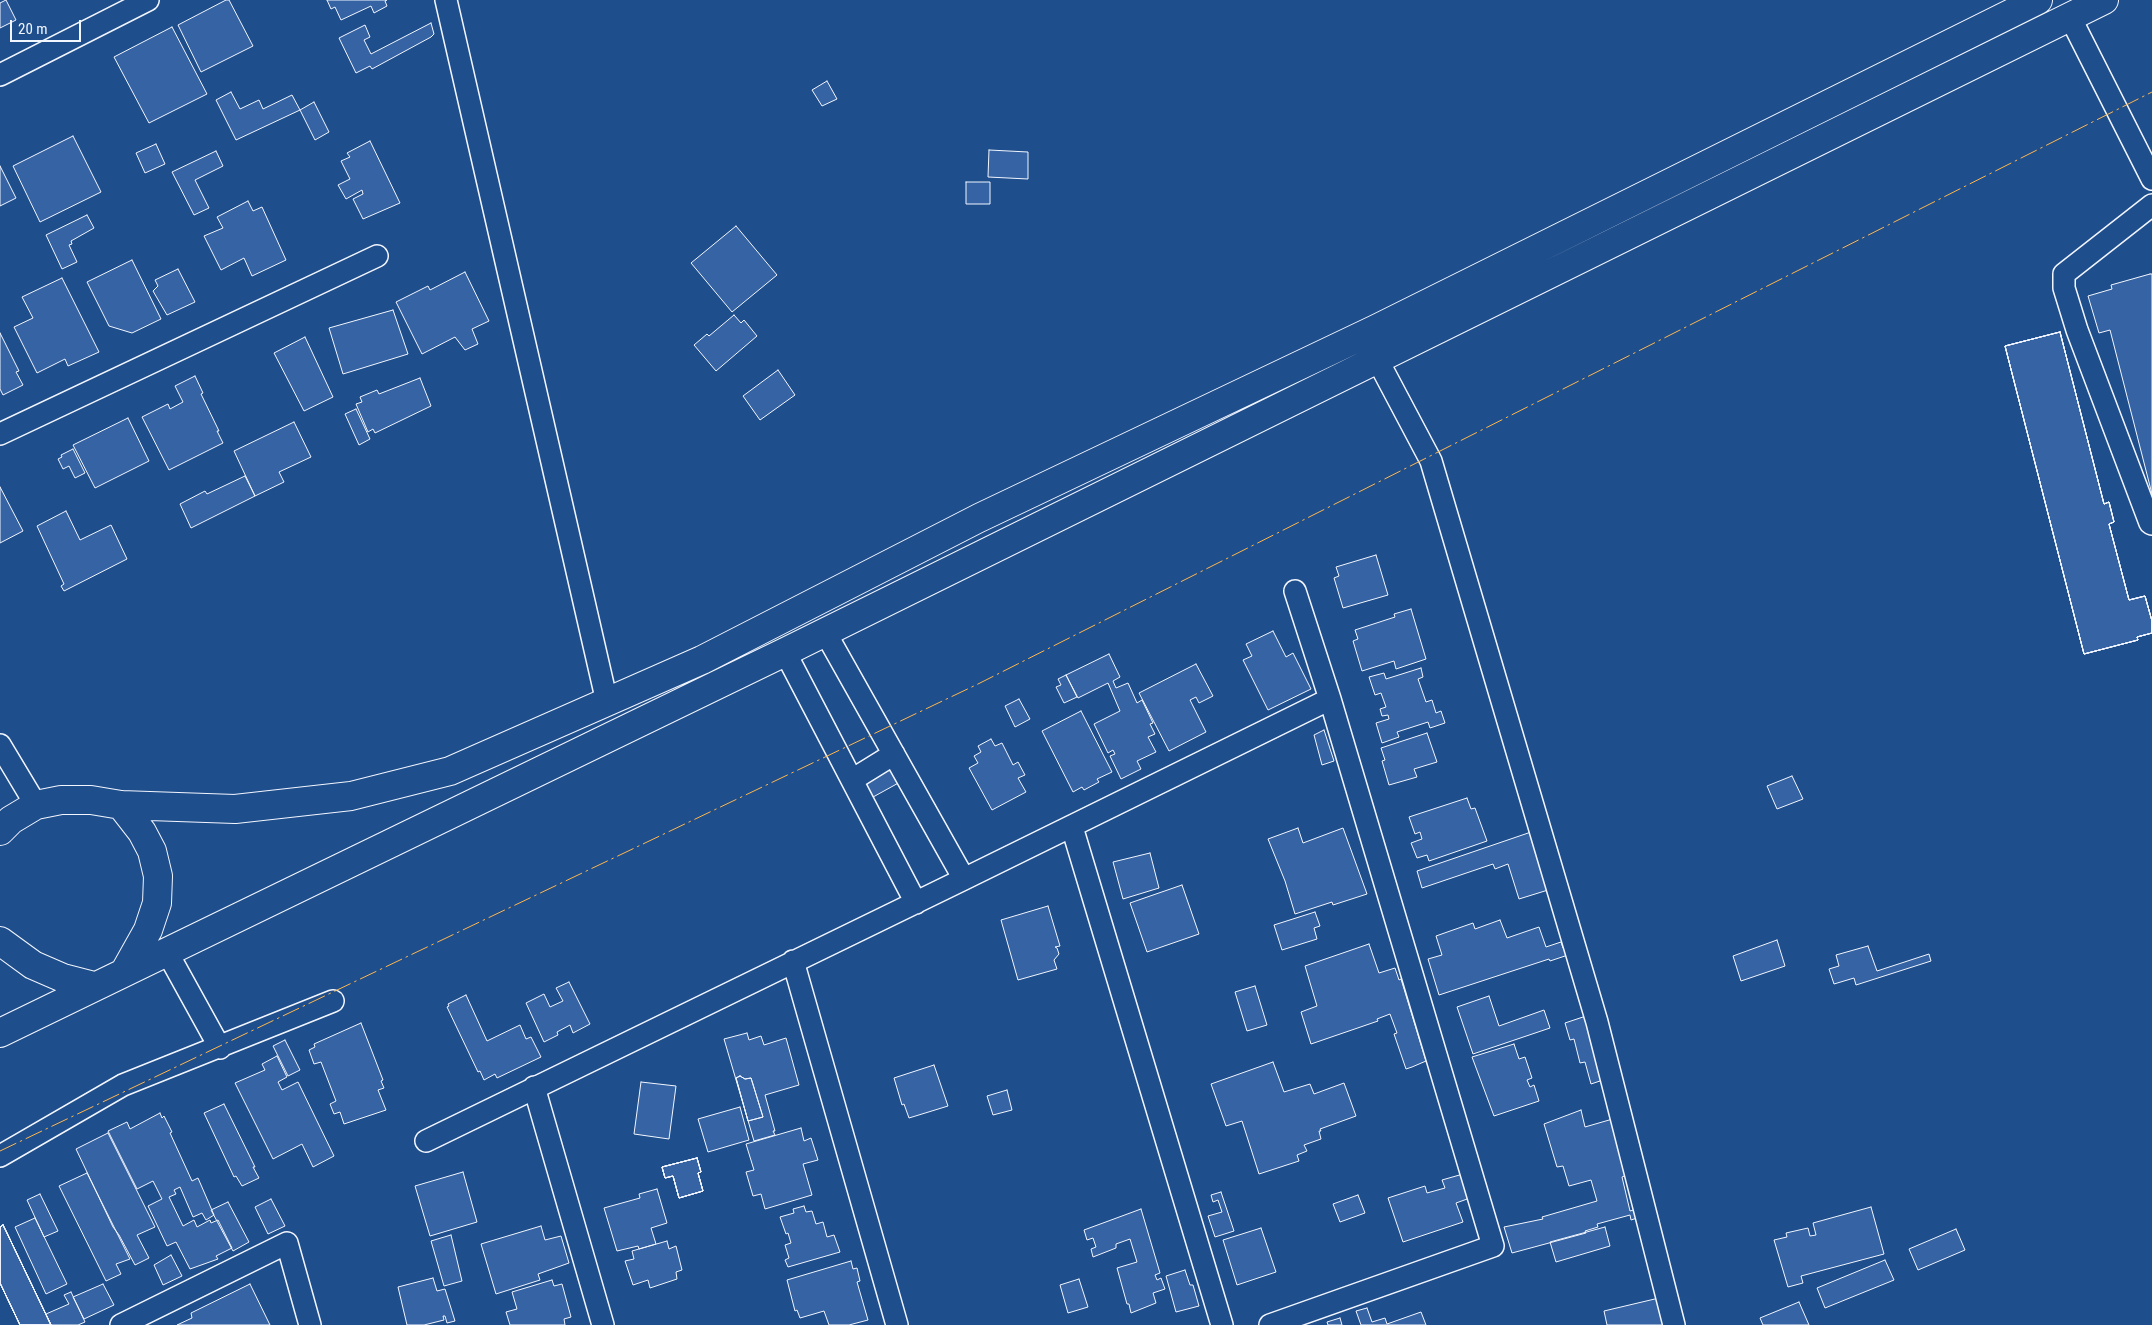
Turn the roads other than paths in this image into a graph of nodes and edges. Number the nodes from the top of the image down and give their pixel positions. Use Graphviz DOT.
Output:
graph roads {
  1 [pos="148,0"];
  2 [pos="446,0"];
  3 [pos="2038,0"];
  4 [pos="2104,0"];
  5 [pos="2070,17"];
  6 [pos="0,75"];
  7 [pos="2152,178"];
  8 [pos="2152,205"];
  9 [pos="377,256"];
  10 [pos="1377,359"];
  11 [pos="0,434"];
  12 [pos="2152,524"];
  13 [pos="1295,591"];
  14 [pos="826,632"];
  15 [pos="785,652"];
  16 [pos="1330,699"];
  17 [pos="607,702"];
  18 [pos="0,745"];
  19 [pos="894,754"];
  20 [pos="852,780"];
  21 [pos="36,805"];
  22 [pos="121,805"];
  23 [pos="1072,826"];
  24 [pos="0,831"];
  25 [pos="964,879"];
  26 [pos="916,903"];
  27 [pos="0,941"];
  28 [pos="168,952"];
  29 [pos="794,961"];
  30 [pos="125,971"];
  31 [pos="94,986"];
  32 [pos="333,1002"];
  33 [pos="0,1033"];
  34 [pos="220,1048"];
  35 [pos="534,1088"];
  36 [pos="426,1141"];
  37 [pos="0,1156"];
  38 [pos="121,1325"];
  39 [pos="310,1325"];
  40 [pos="603,1325"];
  41 [pos="897,1325"];
  42 [pos="1222,1325"];
  43 [pos="1270,1325"];
  44 [pos="1674,1325"];
  1 -- 6 [label="street"];
  2 -- 17 [label="street"];
  3 -- 17 [label="main road"];
  4 -- 5 [label="main road"];
  5 -- 7 [label="street"];
  5 -- 10 [label="main road"];
  8 -- 12 [label="street"];
  9 -- 11 [label="street"];
  10 -- 14 [label="main road"];
  10 -- 44 [label="street"];
  13 -- 16 [label="street"];
  14 -- 15 [label="main road"];
  14 -- 19 [label="street"];
  15 -- 20 [label="street"];
  15 -- 28 [label="main road"];
  16 -- 23 [label="street"];
  16 -- 43 [label="street"];
  17 -- 22 [label="main road"];
  18 -- 21 [label="street"];
  19 -- 20 [label="street"];
  19 -- 25 [label="street"];
  20 -- 26 [label="street"];
  21 -- 22 [label="main road"];
  21 -- 24 [label="main road"];
  22 -- 30 [label="main road"];
  23 -- 25 [label="street"];
  23 -- 42 [label="street"];
  25 -- 26 [label="street"];
  26 -- 29 [label="street"];
  27 -- 31 [label="main road"];
  28 -- 30 [label="main road"];
  28 -- 34 [label="street"];
  29 -- 35 [label="street"];
  29 -- 41 [label="street"];
  30 -- 31 [label="main road"];
  31 -- 33 [label="main road"];
  32 -- 34 [label="street"];
  34 -- 37 [label="street"];
  35 -- 36 [label="street"];
  35 -- 40 [label="street"];
  38 -- 39 [label="street"];
}
